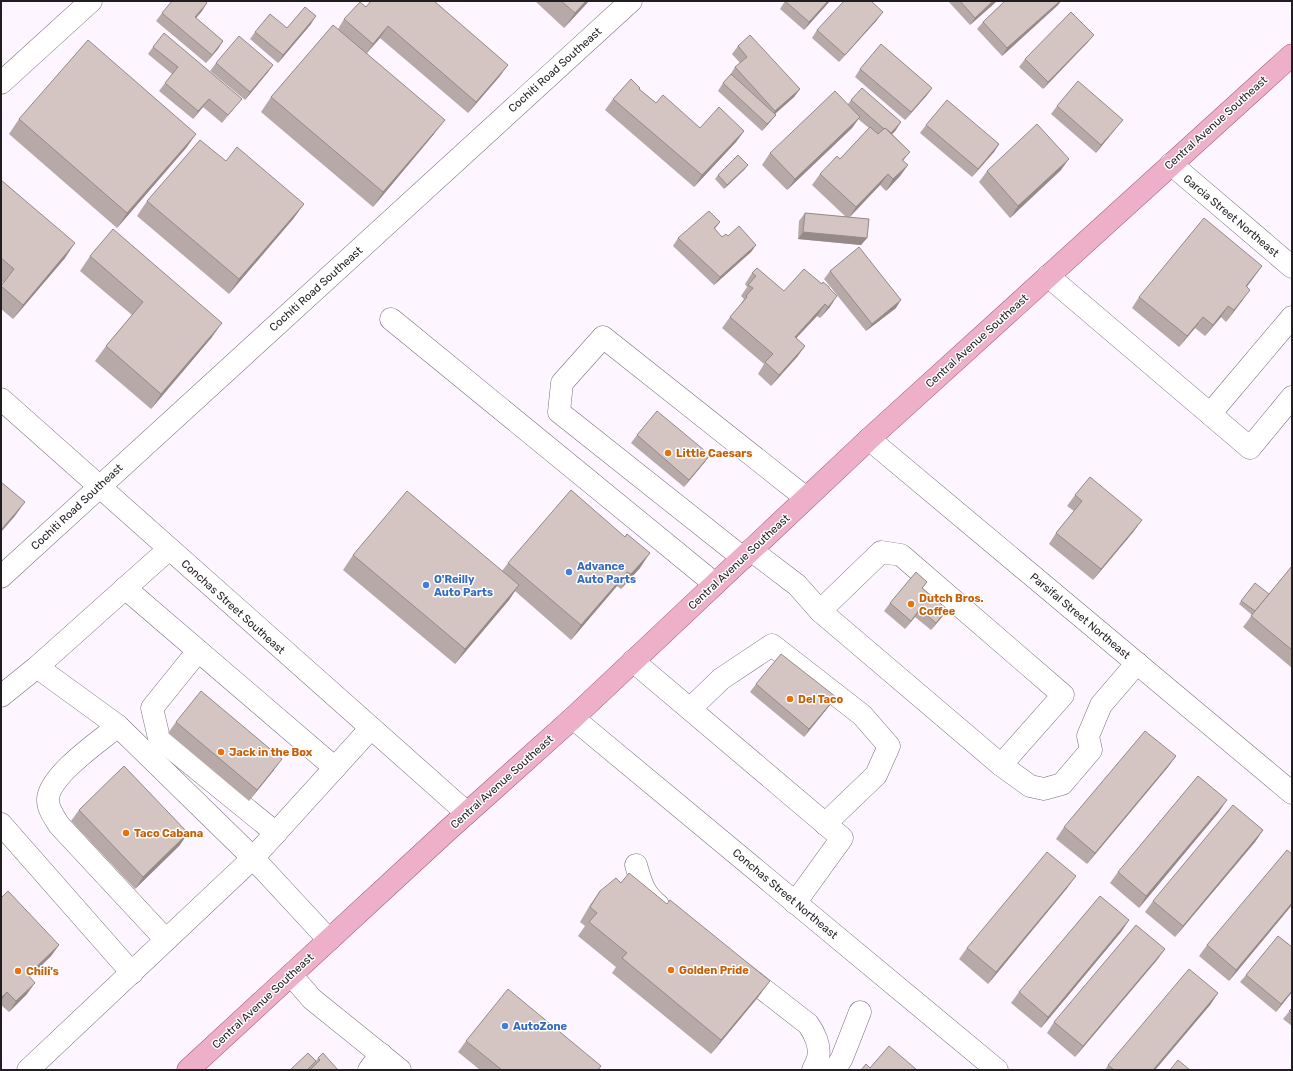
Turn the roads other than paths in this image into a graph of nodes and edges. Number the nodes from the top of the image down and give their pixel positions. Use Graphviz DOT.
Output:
graph roads {
  1 [pos="91,1"];
  2 [pos="631,1"];
  3 [pos="1292,55"];
  4 [pos="1,83"];
  5 [pos="1171,164"];
  6 [pos="1292,267"];
  7 [pos="1048,276"];
  8 [pos="1292,317"];
  9 [pos="390,319"];
  10 [pos="1292,397"];
  11 [pos="1,399"];
  12 [pos="1210,414"];
  13 [pos="869,439"];
  14 [pos="99,487"];
  15 [pos="806,498"];
  16 [pos="169,549"];
  17 [pos="747,554"];
  18 [pos="1,577"];
  19 [pos="715,584"];
  20 [pos="125,588"];
  21 [pos="820,611"];
  22 [pos="198,651"];
  23 [pos="633,661"];
  24 [pos="1137,663"];
  25 [pos="37,666"];
  26 [pos="1,696"];
  27 [pos="690,709"];
  28 [pos="573,718"];
  29 [pos="118,726"];
  30 [pos="371,728"];
  31 [pos="1002,765"];
  32 [pos="335,768"];
  33 [pos="1292,793"];
  34 [pos="466,813"];
  35 [pos="1,824"];
  36 [pos="825,824"];
  37 [pos="276,833"];
  38 [pos="253,858"];
  39 [pos="636,865"];
  40 [pos="796,903"];
  41 [pos="672,916"];
  42 [pos="166,940"];
  43 [pos="329,940"];
  44 [pos="724,958"];
  45 [pos="132,972"];
  46 [pos="291,975"];
  47 [pos="860,1012"];
  48 [pos="375,1062"];
  49 [pos="28,1070"];
  50 [pos="188,1070"];
  51 [pos="400,1070"];
  52 [pos="813,1070"];
  53 [pos="835,1070"];
  54 [pos="998,1070"];
  1 -- 4 [label="street"];
  2 -- 14 [label="street, Cochiti Road Southeast"];
  3 -- 5 [label="main road, Central Avenue Southeast"];
  5 -- 6 [label="street, Garcia Street Northeast"];
  5 -- 7 [label="main road, Central Avenue Southeast"];
  7 -- 12 [label="street"];
  7 -- 13 [label="main road, Central Avenue Southeast"];
  8 -- 12 [label="street"];
  9 -- 19 [label="street"];
  10 -- 12 [label="street"];
  11 -- 14 [label="street, Conchas Street Southeast"];
  13 -- 15 [label="main road, Central Avenue Southeast"];
  13 -- 24 [label="street, Parsifal Street Northeast"];
  14 -- 16 [label="street, Conchas Street Southeast"];
  14 -- 18 [label="street, Cochiti Road Southeast"];
  15 -- 17 [label="main road, Central Avenue Southeast"];
  15 -- 17 [label="street"];
  16 -- 20 [label="street"];
  16 -- 30 [label="street, Conchas Street Southeast"];
  17 -- 19 [label="main road, Central Avenue Southeast"];
  17 -- 21 [label="street"];
  19 -- 23 [label="main road, Central Avenue Southeast"];
  20 -- 22 [label="street"];
  20 -- 25 [label="street"];
  21 -- 31 [label="street"];
  21 -- 31 [label="street"];
  22 -- 32 [label="street"];
  22 -- 37 [label="street"];
  23 -- 27 [label="street"];
  23 -- 28 [label="main road, Central Avenue Southeast"];
  24 -- 31 [label="street"];
  24 -- 33 [label="street, Parsifal Street Northeast"];
  25 -- 26 [label="street"];
  25 -- 29 [label="street"];
  27 -- 36 [label="street"];
  27 -- 36 [label="street"];
  28 -- 34 [label="main road, Central Avenue Southeast"];
  28 -- 40 [label="street, Conchas Street Northeast"];
  29 -- 38 [label="street"];
  29 -- 42 [label="street"];
  30 -- 32 [label="street"];
  30 -- 34 [label="street, Conchas Street Southeast"];
  32 -- 37 [label="street"];
  34 -- 43 [label="main road, Central Avenue Southeast"];
  35 -- 45 [label="street"];
  36 -- 40 [label="street"];
  37 -- 38 [label="street"];
  38 -- 42 [label="street"];
  38 -- 43 [label="street"];
  39 -- 41 [label="street"];
  40 -- 54 [label="street, Conchas Street Northeast"];
  42 -- 45 [label="street"];
  43 -- 46 [label="main road, Central Avenue Southeast"];
  44 -- 52 [label="street"];
  45 -- 49 [label="street"];
  46 -- 48 [label="street"];
  46 -- 50 [label="main road, Central Avenue Southeast"];
  47 -- 53 [label="street"];
  48 -- 51 [label="street"];
}
